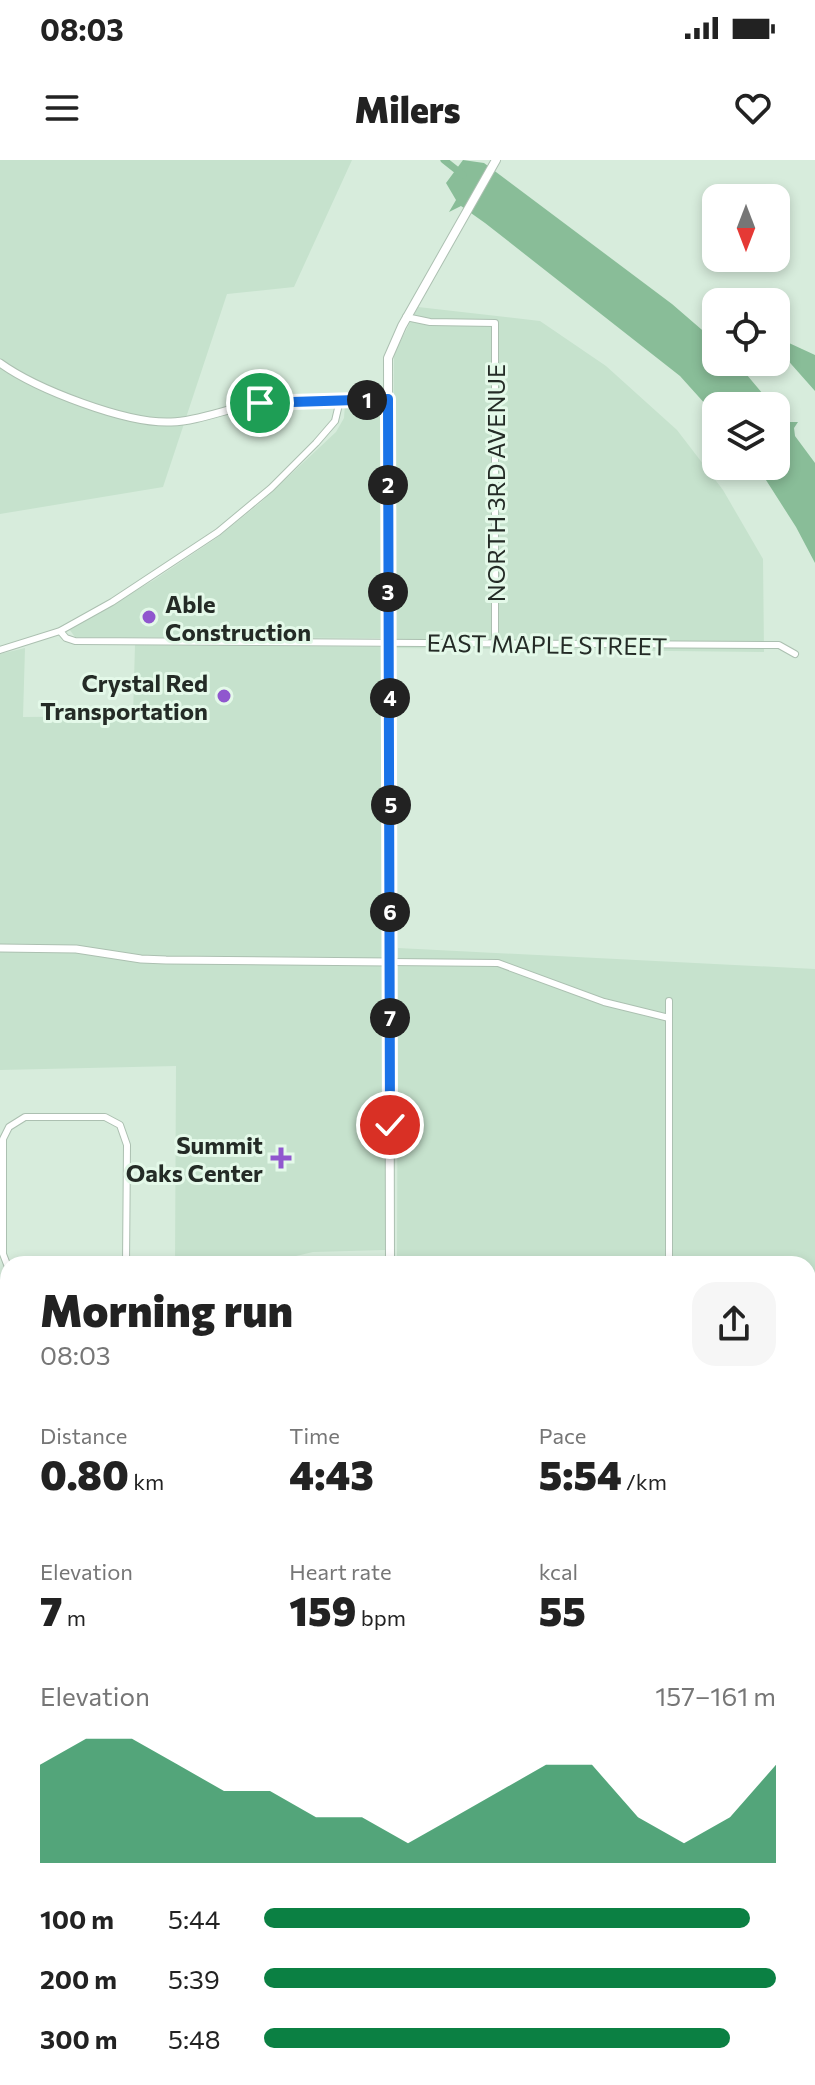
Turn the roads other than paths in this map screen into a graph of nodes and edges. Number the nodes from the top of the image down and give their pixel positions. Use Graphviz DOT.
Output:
graph roads {
  1 [pos="496,160"];
  2 [pos="406,317"];
  3 [pos="0,363"];
  4 [pos="388,399"];
  5 [pos="340,400"];
  6 [pos="60,631"];
  7 [pos="388,642"];
  8 [pos="495,643"];
  9 [pos="0,650"];
  10 [pos="795,654"];
  11 [pos="0,948"];
  12 [pos="390,962"];
  13 [pos="669,1001"];
  14 [pos="669,1018"];
  15 [pos="4,1256"];
  16 [pos="126,1256"];
  17 [pos="390,1256"];
  18 [pos="669,1256"];
  1 -- 2 [label="main road"];
  2 -- 4 [label="main road"];
  2 -- 8 [label="street, NORTH 3RD AVENUE"];
  3 -- 5 [label="street"];
  4 -- 5 [label="street"];
  4 -- 7 [label="main road"];
  5 -- 6 [label="street"];
  6 -- 7 [label="street, EAST MAPLE STREET"];
  6 -- 9 [label="street"];
  7 -- 8 [label="street, EAST MAPLE STREET"];
  7 -- 12 [label="main road"];
  8 -- 10 [label="street, EAST MAPLE STREET"];
  11 -- 12 [label="street"];
  12 -- 14 [label="street"];
  12 -- 17 [label="main road"];
  13 -- 14 [label="street"];
  14 -- 18 [label="street"];
  15 -- 16 [label="street"];
}
